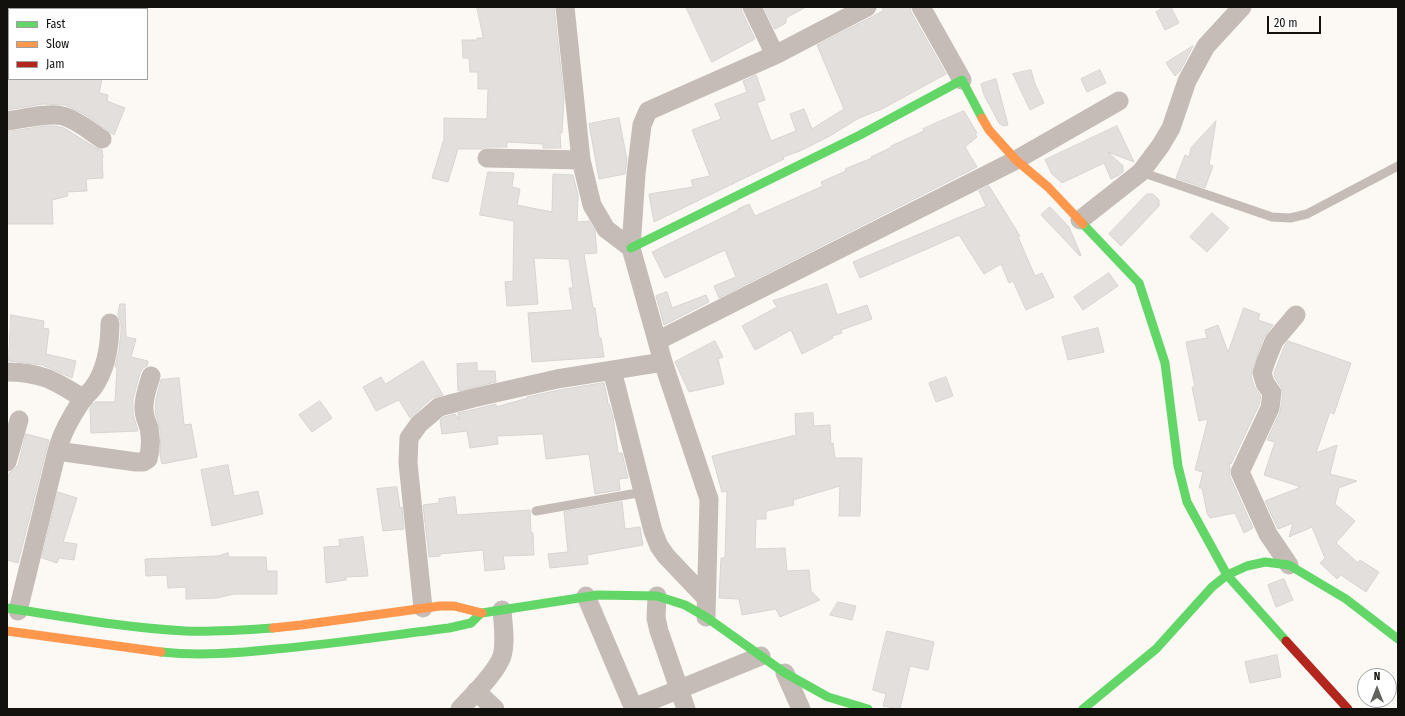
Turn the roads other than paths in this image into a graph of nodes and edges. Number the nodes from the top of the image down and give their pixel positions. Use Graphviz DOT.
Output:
graph roads {
  1 [pos="565,7"];
  2 [pos="752,7"];
  3 [pos="867,7"];
  4 [pos="921,7"];
  5 [pos="1242,7"];
  6 [pos="775,55"];
  7 [pos="962,80"];
  8 [pos="1119,101"];
  9 [pos="7,121"];
  10 [pos="102,138"];
  11 [pos="487,158"];
  12 [pos="581,160"];
  13 [pos="1016,160"];
  14 [pos="1398,166"];
  15 [pos="1141,172"];
  16 [pos="1080,220"];
  17 [pos="630,248"];
  18 [pos="1296,315"];
  19 [pos="110,323"];
  20 [pos="657,341"];
  21 [pos="663,362"];
  22 [pos="612,370"];
  23 [pos="7,372"];
  24 [pos="151,376"];
  25 [pos="84,399"];
  26 [pos="18,420"];
  27 [pos="57,451"];
  28 [pos="8,457"];
  29 [pos="643,492"];
  30 [pos="536,511"];
  31 [pos="1289,565"];
  32 [pos="1227,575"];
  33 [pos="586,596"];
  34 [pos="657,596"];
  35 [pos="706,598"];
  36 [pos="423,608"];
  37 [pos="13,609"];
  38 [pos="502,610"];
  39 [pos="481,613"];
  40 [pos="706,617"];
  41 [pos="7,631"];
  42 [pos="1398,639"];
  43 [pos="762,656"];
  44 [pos="785,673"];
  45 [pos="679,690"];
  46 [pos="476,691"];
  47 [pos="633,708"];
  48 [pos="460,709"];
  49 [pos="495,709"];
  50 [pos="686,709"];
  51 [pos="801,709"];
  52 [pos="868,709"];
  53 [pos="1084,709"];
  54 [pos="1348,709"];
  1 -- 12 [label="street"];
  2 -- 6 [label="street"];
  3 -- 6 [label="street"];
  4 -- 7 [label="street"];
  5 -- 15 [label="street"];
  6 -- 17 [label="street"];
  7 -- 13 [label="street"];
  7 -- 17 [label="street"];
  8 -- 13 [label="street"];
  9 -- 10 [label="street"];
  11 -- 12 [label="street"];
  12 -- 17 [label="street"];
  13 -- 16 [label="street"];
  13 -- 20 [label="street"];
  14 -- 15 [label="lane"];
  15 -- 16 [label="street"];
  16 -- 32 [label="street"];
  17 -- 20 [label="street"];
  18 -- 31 [label="street"];
  19 -- 25 [label="street"];
  20 -- 21 [label="street"];
  21 -- 22 [label="street"];
  21 -- 35 [label="street"];
  22 -- 29 [label="street"];
  22 -- 36 [label="street"];
  23 -- 25 [label="street"];
  24 -- 27 [label="street"];
  25 -- 27 [label="street"];
  26 -- 28 [label="street"];
  27 -- 37 [label="street"];
  29 -- 30 [label="lane"];
  29 -- 35 [label="street"];
  31 -- 32 [label="street"];
  31 -- 42 [label="street"];
  32 -- 53 [label="street"];
  32 -- 54 [label="street"];
  33 -- 34 [label="street"];
  33 -- 38 [label="street"];
  33 -- 47 [label="street"];
  34 -- 40 [label="street"];
  34 -- 45 [label="street"];
  35 -- 40 [label="street"];
  36 -- 37 [label="street"];
  36 -- 39 [label="street"];
  38 -- 39 [label="street"];
  38 -- 46 [label="street"];
  39 -- 41 [label="street"];
  40 -- 43 [label="street"];
  43 -- 44 [label="street"];
  43 -- 45 [label="street"];
  44 -- 51 [label="street"];
  44 -- 52 [label="street"];
  45 -- 47 [label="street"];
  45 -- 50 [label="street"];
  46 -- 48 [label="street"];
  46 -- 49 [label="street"];
}
